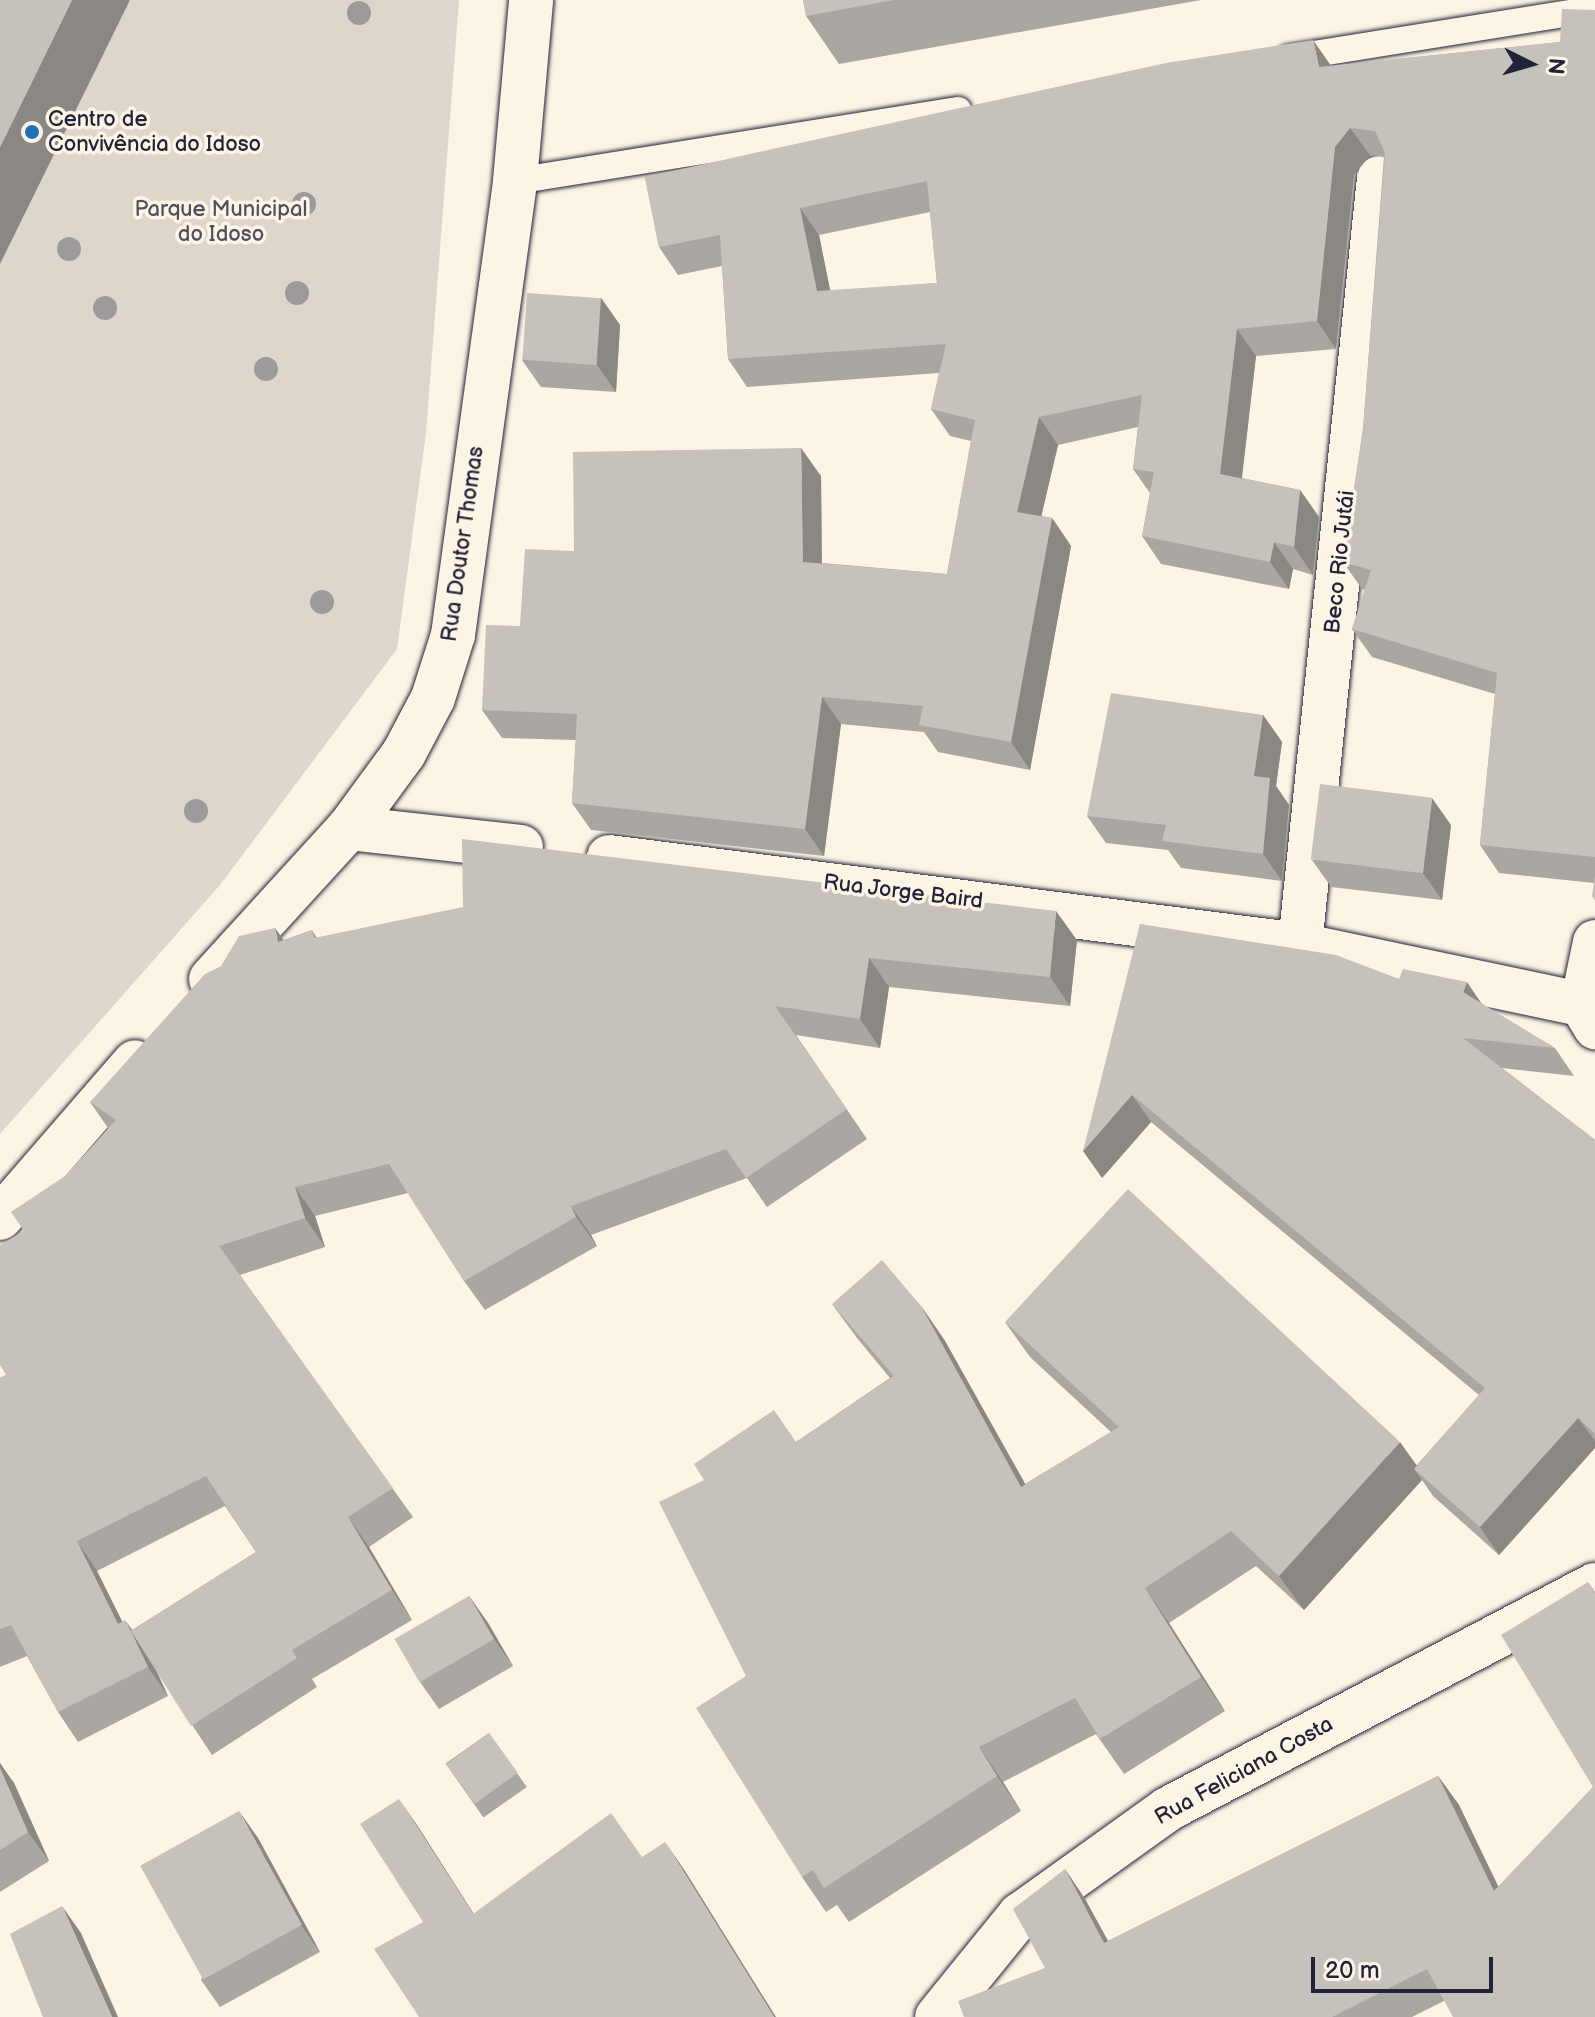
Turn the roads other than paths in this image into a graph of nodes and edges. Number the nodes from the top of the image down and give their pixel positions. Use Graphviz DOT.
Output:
graph roads {
  1 [pos="531,0"];
  2 [pos="1595,9"];
  3 [pos="1266,61"];
  4 [pos="984,106"];
  5 [pos="1379,178"];
  6 [pos="515,181"];
  7 [pos="349,828"];
  8 [pos="1595,942"];
  9 [pos="1300,945"];
  10 [pos="1591,1013"];
  11 [pos="0,1218"];
  12 [pos="1595,1585"];
  13 [pos="937,2017"];
  1 -- 6 [label="street, Rua Doutor Thomas"];
  2 -- 3 [label="lane"];
  4 -- 6 [label="lane"];
  5 -- 9 [label="street, Beco Rio Jutái"];
  6 -- 7 [label="street, Rua Doutor Thomas"];
  7 -- 9 [label="street, Rua Jorge Baird"];
  7 -- 11 [label="street, Rua Doutor Thomas"];
  8 -- 10 [label="street"];
  9 -- 10 [label="street, Rua Jorge Baird"];
  12 -- 13 [label="street, Rua Feliciana Costa"];
}
